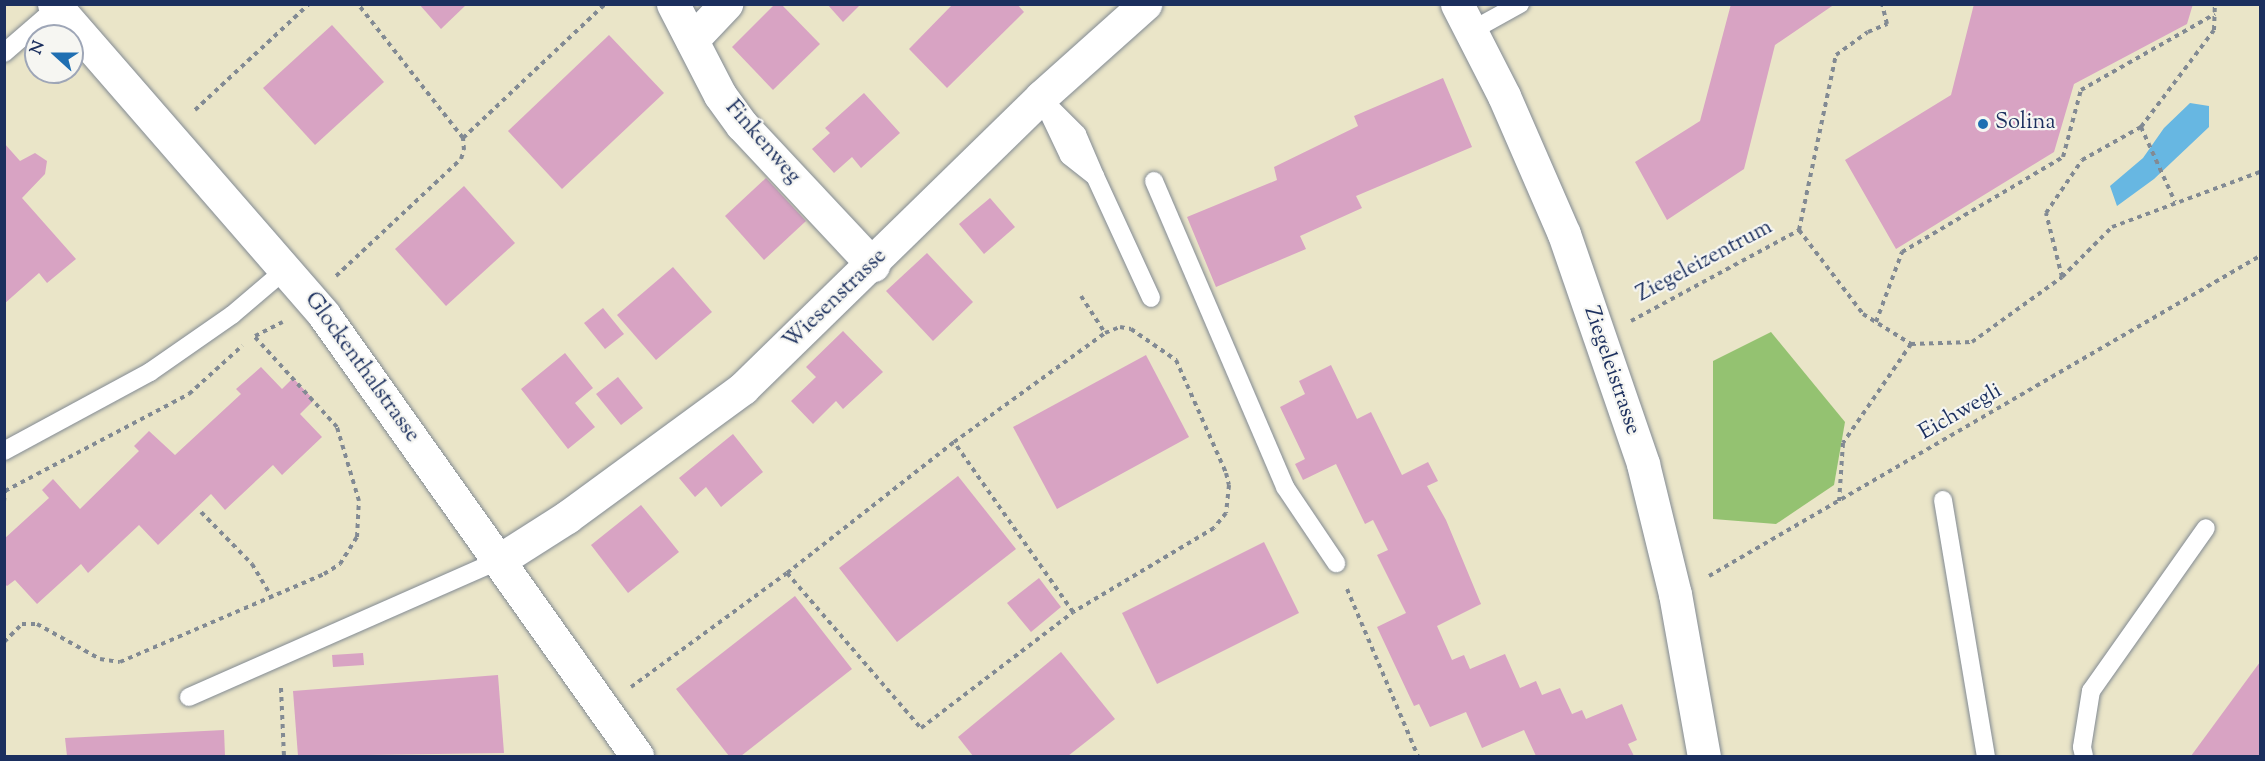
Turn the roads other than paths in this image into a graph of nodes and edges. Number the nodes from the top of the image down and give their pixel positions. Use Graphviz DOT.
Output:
graph roads {
  1 [pos="673,4"];
  2 [pos="726,4"];
  3 [pos="1145,4"];
  4 [pos="1520,4"];
  5 [pos="56,6"];
  6 [pos="1464,18"];
  7 [pos="692,40"];
  8 [pos="4,53"];
  9 [pos="1041,97"];
  10 [pos="1154,181"];
  11 [pos="873,265"];
  12 [pos="286,269"];
  13 [pos="1151,298"];
  14 [pos="4,451"];
  15 [pos="1943,500"];
  16 [pos="2206,528"];
  17 [pos="498,561"];
  18 [pos="1336,563"];
  19 [pos="189,698"];
  20 [pos="637,756"];
  21 [pos="1704,756"];
  22 [pos="1986,756"];
  23 [pos="2085,756"];
  1 -- 7 [label="street, Finkenweg"];
  2 -- 7 [label="street"];
  3 -- 9 [label="street, Wiesenstrasse"];
  4 -- 6 [label="lane"];
  5 -- 8 [label="lane"];
  5 -- 12 [label="street, Glockenthalstrasse"];
  6 -- 21 [label="street, Ziegeleistrasse"];
  7 -- 11 [label="street, Finkenweg"];
  9 -- 11 [label="street, Wiesenstrasse"];
  9 -- 13 [label="lane"];
  10 -- 18 [label="lane"];
  11 -- 17 [label="street, Wiesenstrasse"];
  12 -- 14 [label="lane"];
  12 -- 17 [label="street, Glockenthalstrasse"];
  15 -- 22 [label="lane"];
  16 -- 23 [label="lane"];
  17 -- 19 [label="lane"];
  17 -- 20 [label="street, Glockenthalstrasse"];
}
